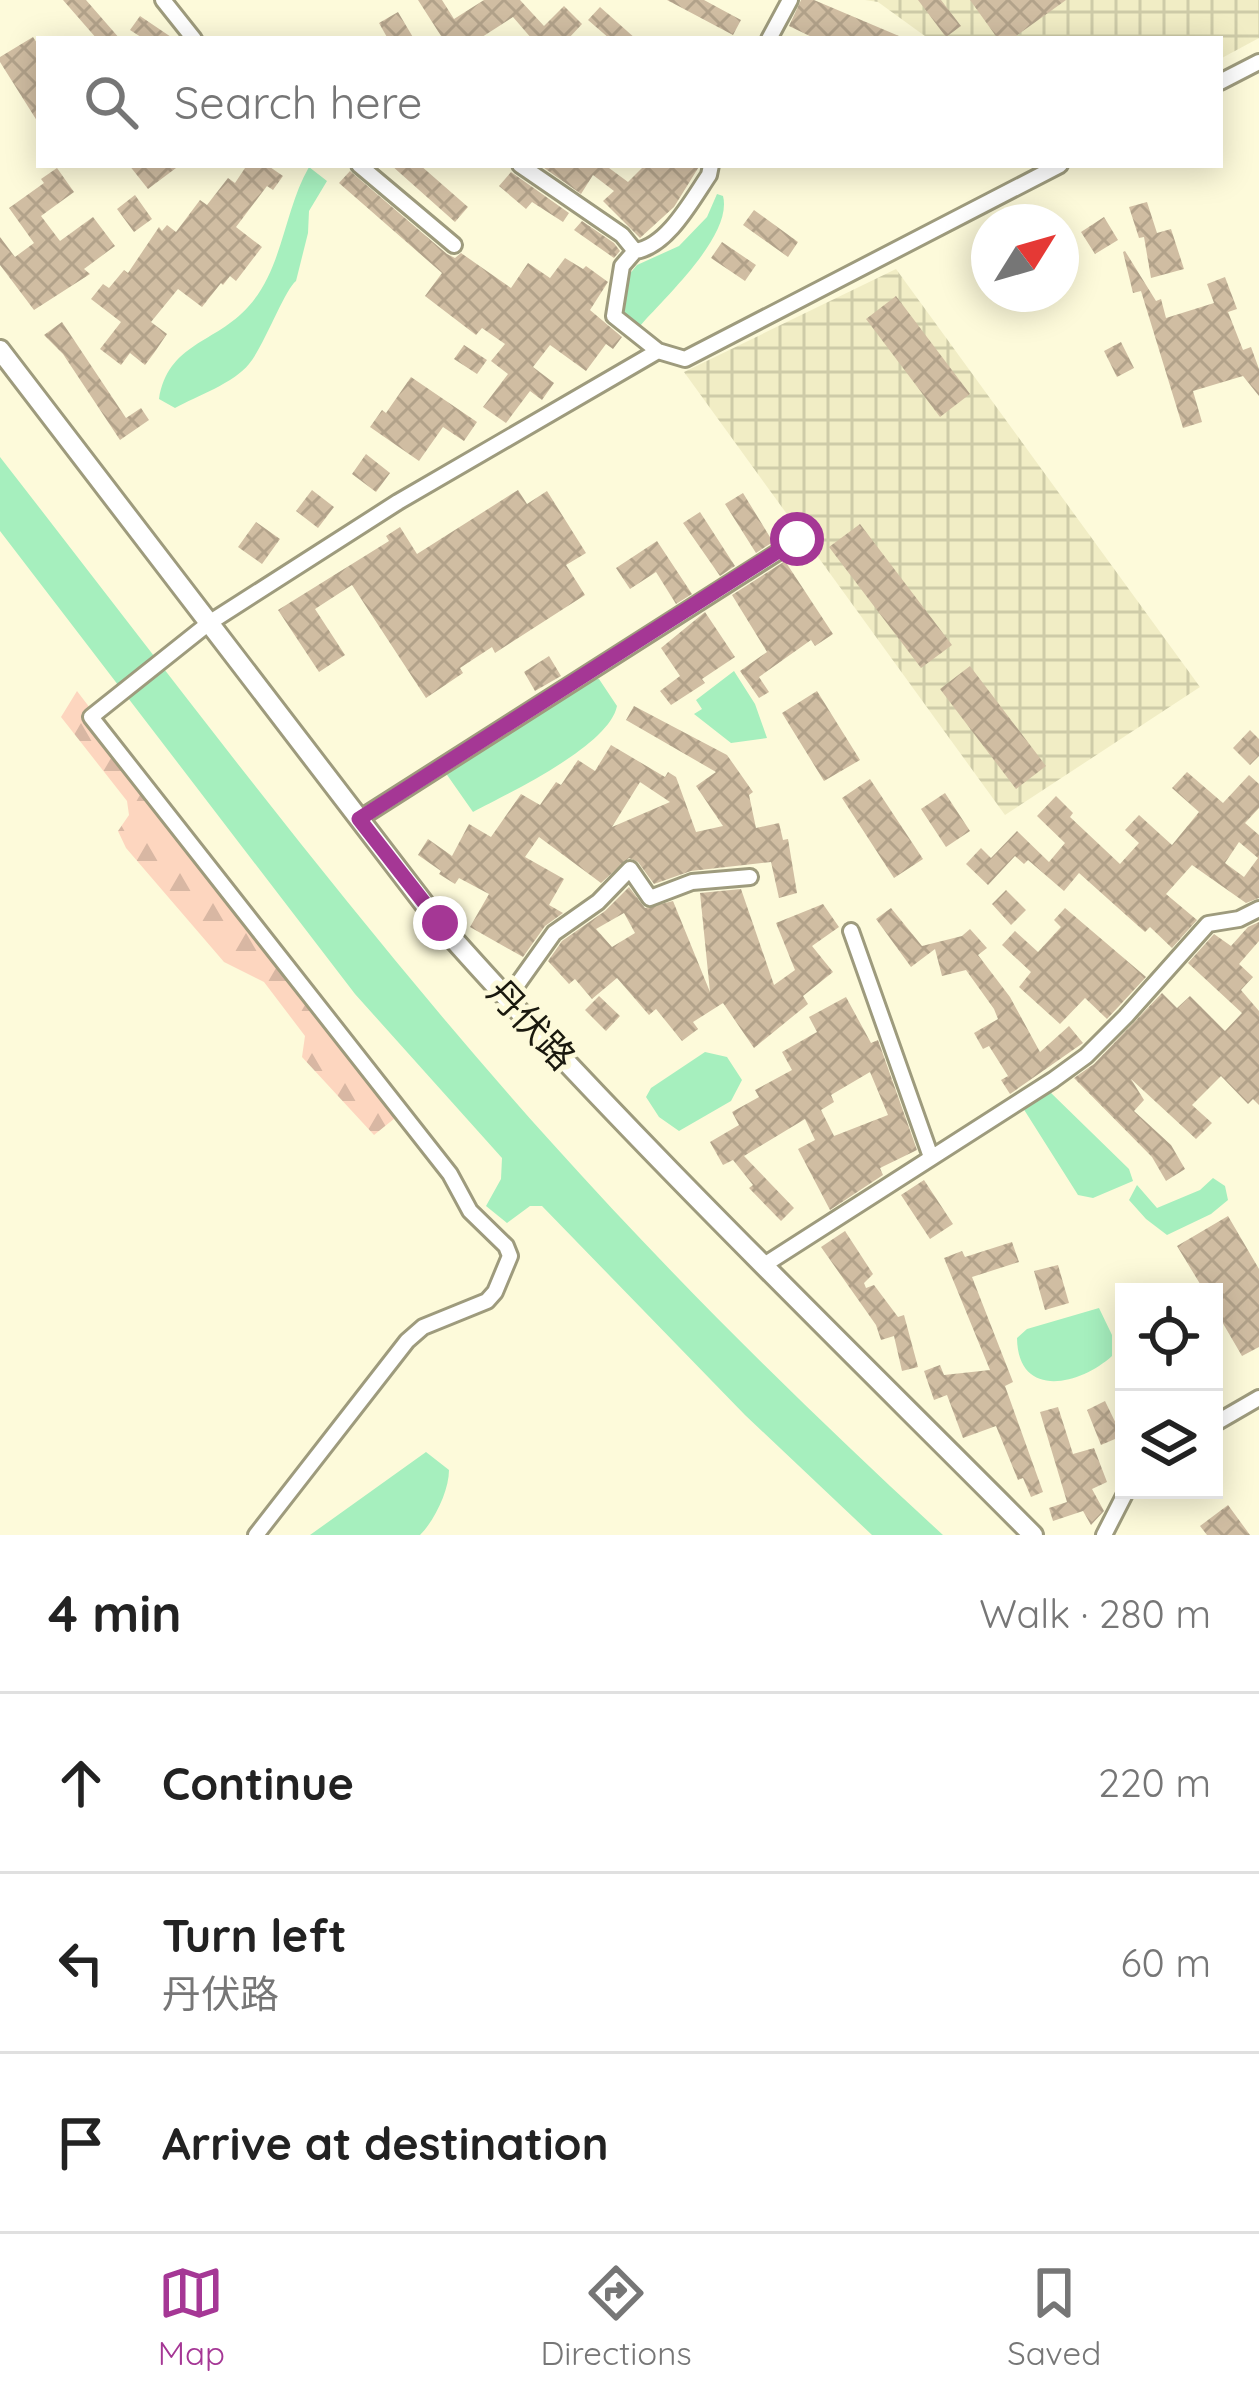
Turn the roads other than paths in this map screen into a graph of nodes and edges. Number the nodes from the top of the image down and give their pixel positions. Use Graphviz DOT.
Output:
graph roads {
  1 [pos="163,0"];
  2 [pos="790,0"];
  3 [pos="192,36"];
  4 [pos="771,36"];
  5 [pos="1259,62"];
  6 [pos="1223,80"];
  7 [pos="363,168"];
  8 [pos="524,168"];
  9 [pos="710,168"];
  10 [pos="1054,168"];
  11 [pos="454,245"];
  12 [pos="635,251"];
  13 [pos="0,350"];
  14 [pos="658,351"];
  15 [pos="797,539"];
  16 [pos="201,629"];
  17 [pos="359,819"];
  18 [pos="750,877"];
  19 [pos="1259,909"];
  20 [pos="850,931"];
  21 [pos="506,999"];
  22 [pos="932,1157"];
  23 [pos="764,1265"];
  24 [pos="1259,1398"];
  25 [pos="1223,1419"];
  26 [pos="1122,1499"];
  27 [pos="256,1535"];
  28 [pos="1033,1535"];
  29 [pos="1104,1535"];
  1 -- 3 [label="street"];
  2 -- 4 [label="street"];
  5 -- 6 [label="street"];
  7 -- 11 [label="street"];
  8 -- 12 [label="street"];
  9 -- 12 [label="street"];
  10 -- 14 [label="street"];
  12 -- 14 [label="street"];
  13 -- 16 [label="main road, 丹伏路"];
  14 -- 16 [label="street"];
  15 -- 17 [label="street"];
  16 -- 17 [label="main road, 丹伏路"];
  16 -- 27 [label="street"];
  17 -- 21 [label="main road, 丹伏路"];
  18 -- 21 [label="street"];
  19 -- 22 [label="street"];
  20 -- 22 [label="street"];
  21 -- 23 [label="main road, 丹伏路"];
  22 -- 23 [label="street"];
  23 -- 28 [label="main road, 丹伏路"];
  24 -- 25 [label="street"];
  26 -- 29 [label="street"];
}
